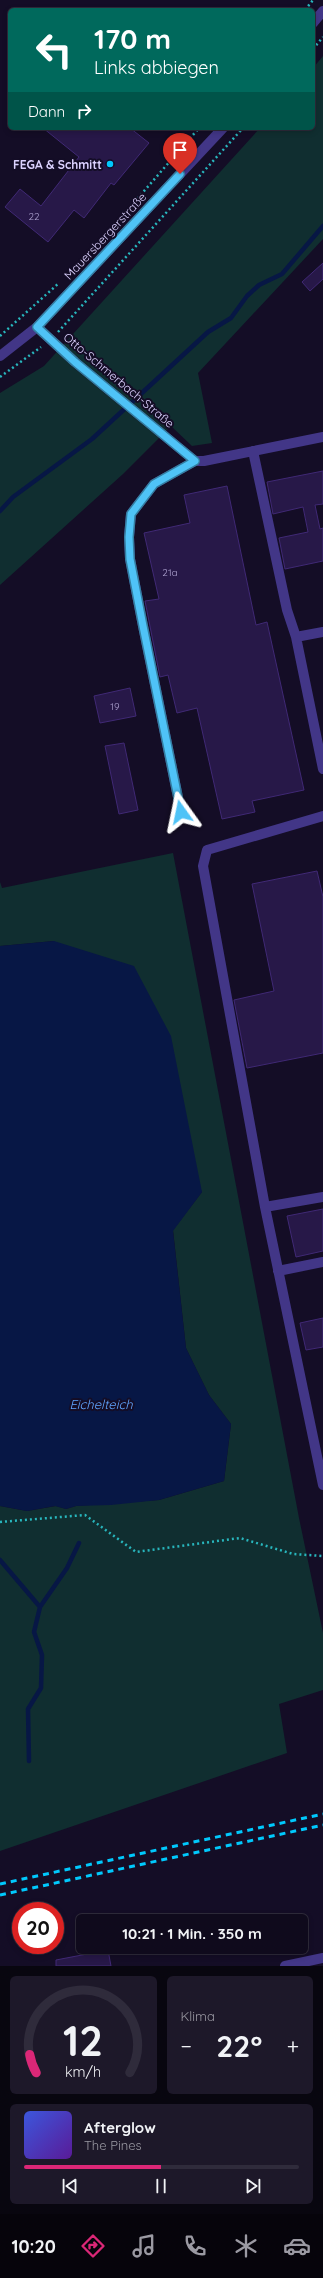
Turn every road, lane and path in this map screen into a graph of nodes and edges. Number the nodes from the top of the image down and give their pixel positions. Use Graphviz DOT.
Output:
graph roads {
  1 [pos="313,0"];
  2 [pos="307,8"];
  3 [pos="323,11"];
  4 [pos="315,21"];
  5 [pos="323,37"];
  6 [pos="315,47"];
  7 [pos="197,130"];
  8 [pos="221,130"];
  9 [pos="241,130"];
  10 [pos="120,218"];
  11 [pos="60,282"];
  12 [pos="37,327"];
  13 [pos="0,336"];
  14 [pos="51,340"];
  15 [pos="0,356"];
  16 [pos="0,377"];
  17 [pos="323,437"];
  18 [pos="254,451"];
  19 [pos="195,461"];
  20 [pos="323,632"];
  21 [pos="296,637"];
  22 [pos="323,769"];
  23 [pos="181,812"];
  24 [pos="323,816"];
  25 [pos="323,1197"];
  26 [pos="265,1207"];
  27 [pos="323,1262"];
  28 [pos="278,1271"];
  29 [pos="323,1485"];
  30 [pos="0,1522"];
  31 [pos="323,1556"];
  32 [pos="323,1958"];
  33 [pos="284,1966"];
  1 -- 2 [label="path"];
  3 -- 4 [label="street"];
  5 -- 6 [label="path"];
  7 -- 10 [label="path"];
  8 -- 12 [label="street, Mauersbergerstraße"];
  9 -- 14 [label="path"];
  11 -- 13 [label="path"];
  12 -- 14 [label="street, Otto-Schmerbach-Straße"];
  12 -- 15 [label="street, Mauersbergerstraße"];
  14 -- 16 [label="path"];
  14 -- 19 [label="street, Otto-Schmerbach-Straße"];
  17 -- 18 [label="street"];
  18 -- 19 [label="street"];
  18 -- 21 [label="street"];
  19 -- 23 [label="street"];
  20 -- 21 [label="street"];
  21 -- 22 [label="street"];
  24 -- 26 [label="street"];
  25 -- 26 [label="street"];
  26 -- 28 [label="street"];
  27 -- 28 [label="street"];
  28 -- 29 [label="street"];
  30 -- 31 [label="path"];
  32 -- 33 [label="street"];
}
